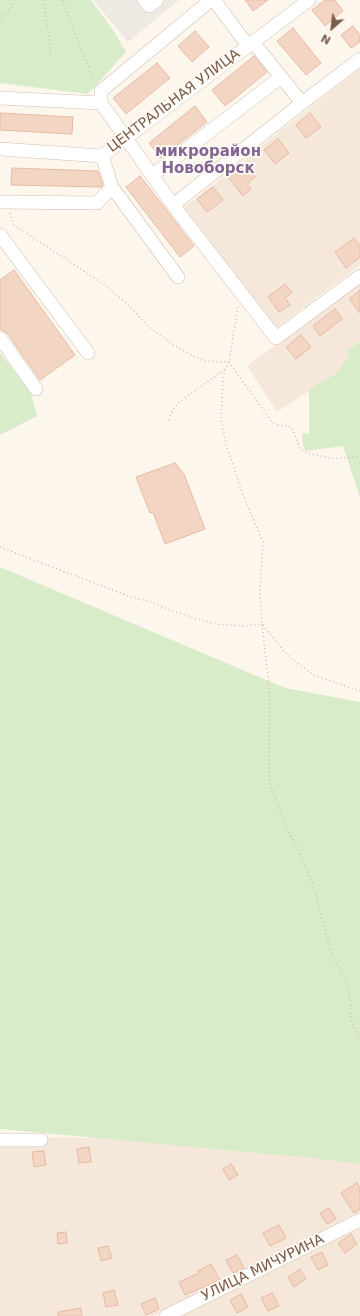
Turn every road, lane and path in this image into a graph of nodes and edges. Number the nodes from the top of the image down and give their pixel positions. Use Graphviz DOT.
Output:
graph roads {
  1 [pos="14,0"];
  2 [pos="44,0"];
  3 [pos="62,0"];
  4 [pos="144,0"];
  5 [pos="157,0"];
  6 [pos="212,0"];
  7 [pos="309,0"];
  8 [pos="0,19"];
  9 [pos="250,44"];
  10 [pos="51,54"];
  11 [pos="360,59"];
  12 [pos="281,77"];
  13 [pos="0,98"];
  14 [pos="101,103"];
  15 [pos="302,103"];
  16 [pos="126,138"];
  17 [pos="0,149"];
  18 [pos="102,156"];
  19 [pos="153,175"];
  20 [pos="112,187"];
  21 [pos="4,202"];
  22 [pos="173,204"];
  23 [pos="0,235"];
  24 [pos="360,276"];
  25 [pos="178,277"];
  26 [pos="240,293"];
  27 [pos="0,338"];
  28 [pos="88,353"];
  29 [pos="229,362"];
  30 [pos="224,369"];
  31 [pos="36,389"];
  32 [pos="169,420"];
  33 [pos="360,456"];
  34 [pos="0,547"];
  35 [pos="262,624"];
  36 [pos="360,691"];
  37 [pos="360,1036"];
  38 [pos="0,1140"];
  39 [pos="41,1140"];
  40 [pos="360,1220"];
  41 [pos="166,1316"];
  1 -- 8 [label="path"];
  2 -- 10 [label="path"];
  3 -- 14 [label="path"];
  4 -- 5 [label="street"];
  6 -- 9 [label="street"];
  6 -- 14 [label="street"];
  7 -- 9 [label="street, ЦЕНТРАЛЬНАЯ УЛИЦА"];
  9 -- 12 [label="street"];
  9 -- 16 [label="street, ЦЕНТРАЛЬНАЯ УЛИЦА"];
  11 -- 15 [label="street"];
  12 -- 15 [label="street"];
  12 -- 19 [label="street"];
  13 -- 14 [label="street"];
  14 -- 16 [label="street"];
  15 -- 22 [label="street"];
  16 -- 18 [label="street, ЦЕНТРАЛЬНАЯ УЛИЦА"];
  16 -- 19 [label="street"];
  17 -- 18 [label="street, ЦЕНТРАЛЬНАЯ УЛИЦА"];
  18 -- 20 [label="street"];
  19 -- 22 [label="street"];
  20 -- 21 [label="street"];
  20 -- 25 [label="street"];
  21 -- 29 [label="path"];
  22 -- 26 [label="street"];
  23 -- 28 [label="street"];
  24 -- 26 [label="street"];
  26 -- 29 [label="path"];
  27 -- 31 [label="street"];
  29 -- 30 [label="path"];
  29 -- 33 [label="path"];
  30 -- 32 [label="path"];
  30 -- 35 [label="path"];
  34 -- 35 [label="path"];
  35 -- 36 [label="path"];
  35 -- 37 [label="path"];
  38 -- 39 [label="street"];
  40 -- 41 [label="street, УЛИЦА МИЧУРИНА"];
}
